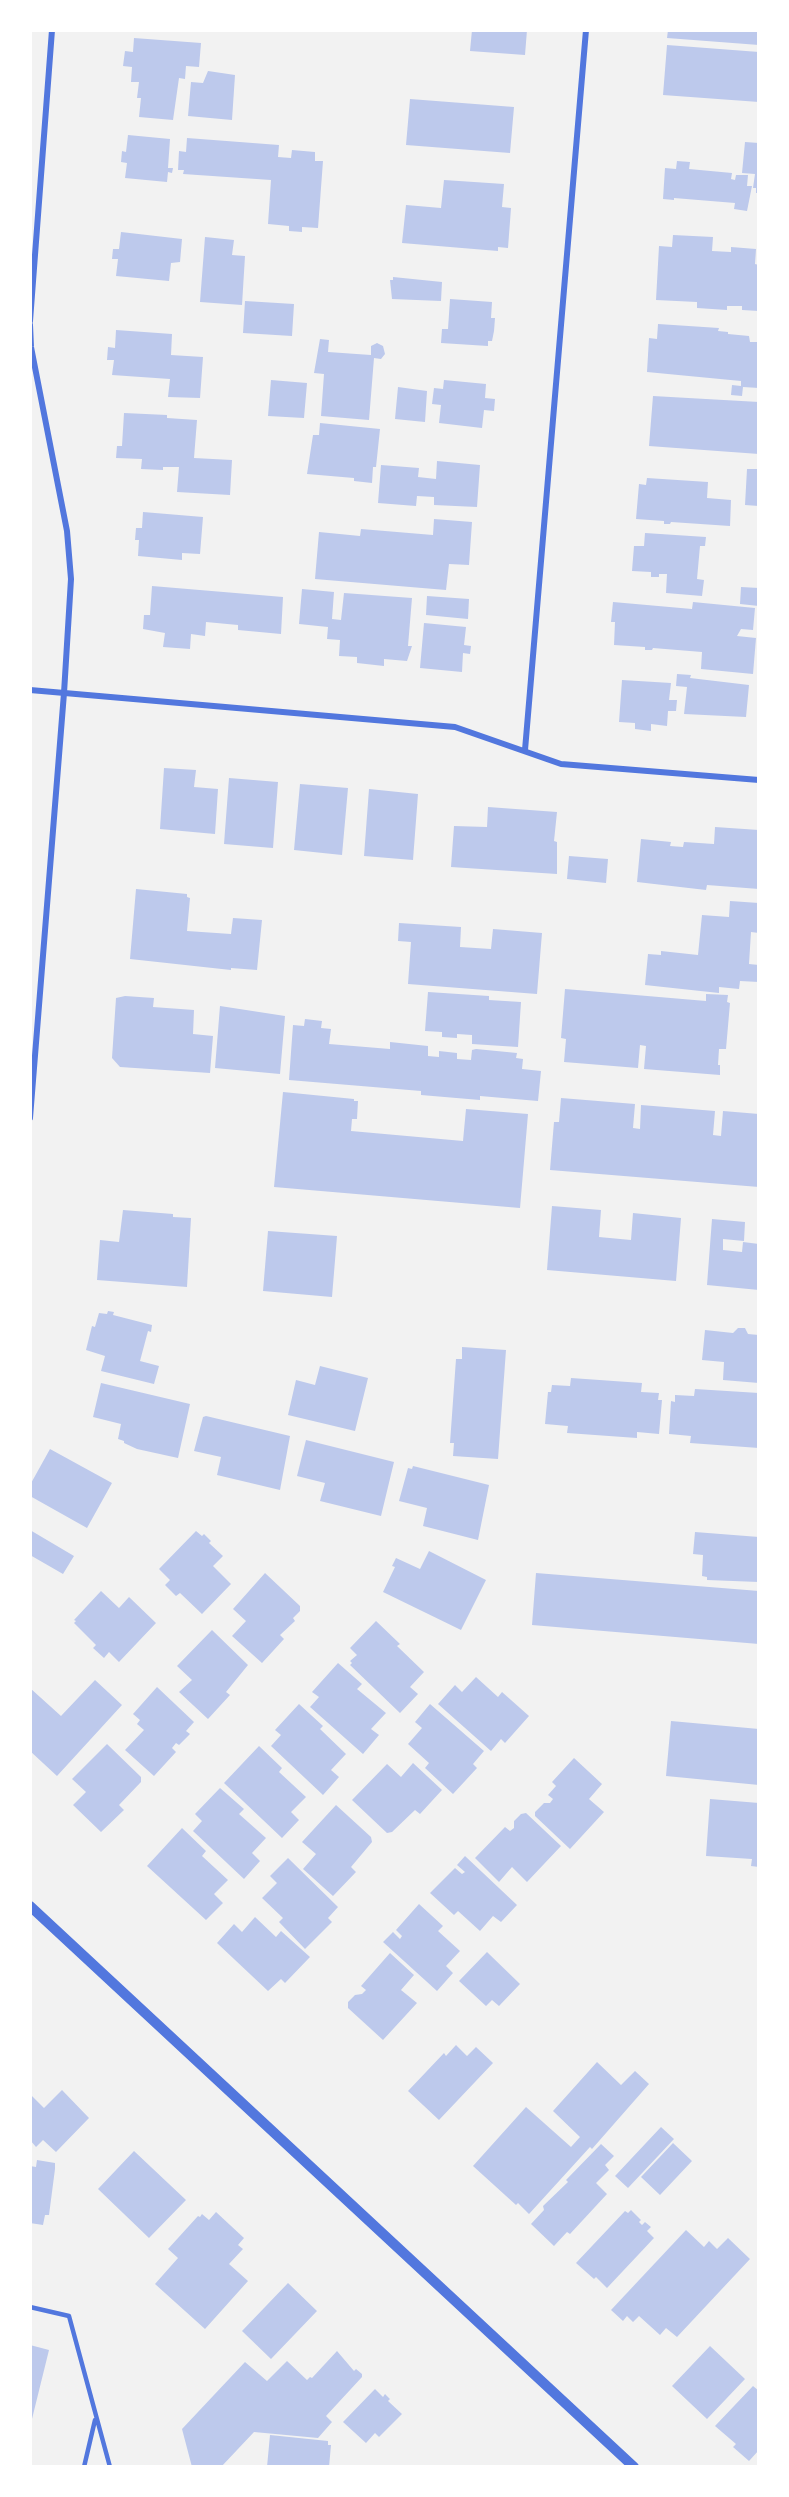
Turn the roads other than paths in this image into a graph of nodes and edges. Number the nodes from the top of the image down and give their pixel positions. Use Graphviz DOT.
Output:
graph roads {
  1 [pos="52,30"];
  2 [pos="586,30"];
  3 [pos="30,323"];
  4 [pos="30,690"];
  5 [pos="64,693"];
  6 [pos="525,750"];
  7 [pos="759,780"];
  8 [pos="30,1118"];
  9 [pos="30,1906"];
  10 [pos="30,2307"];
  11 [pos="96,2418"];
  12 [pos="84,2467"];
  13 [pos="110,2467"];
  14 [pos="634,2467"];
  1 -- 3 [label="street"];
  2 -- 6 [label="street"];
  3 -- 5 [label="street"];
  4 -- 5 [label="street"];
  5 -- 6 [label="street"];
  5 -- 8 [label="street"];
  6 -- 7 [label="street"];
  9 -- 14 [label="street"];
  10 -- 11 [label="lane"];
  11 -- 12 [label="lane"];
  11 -- 13 [label="lane"];
}
